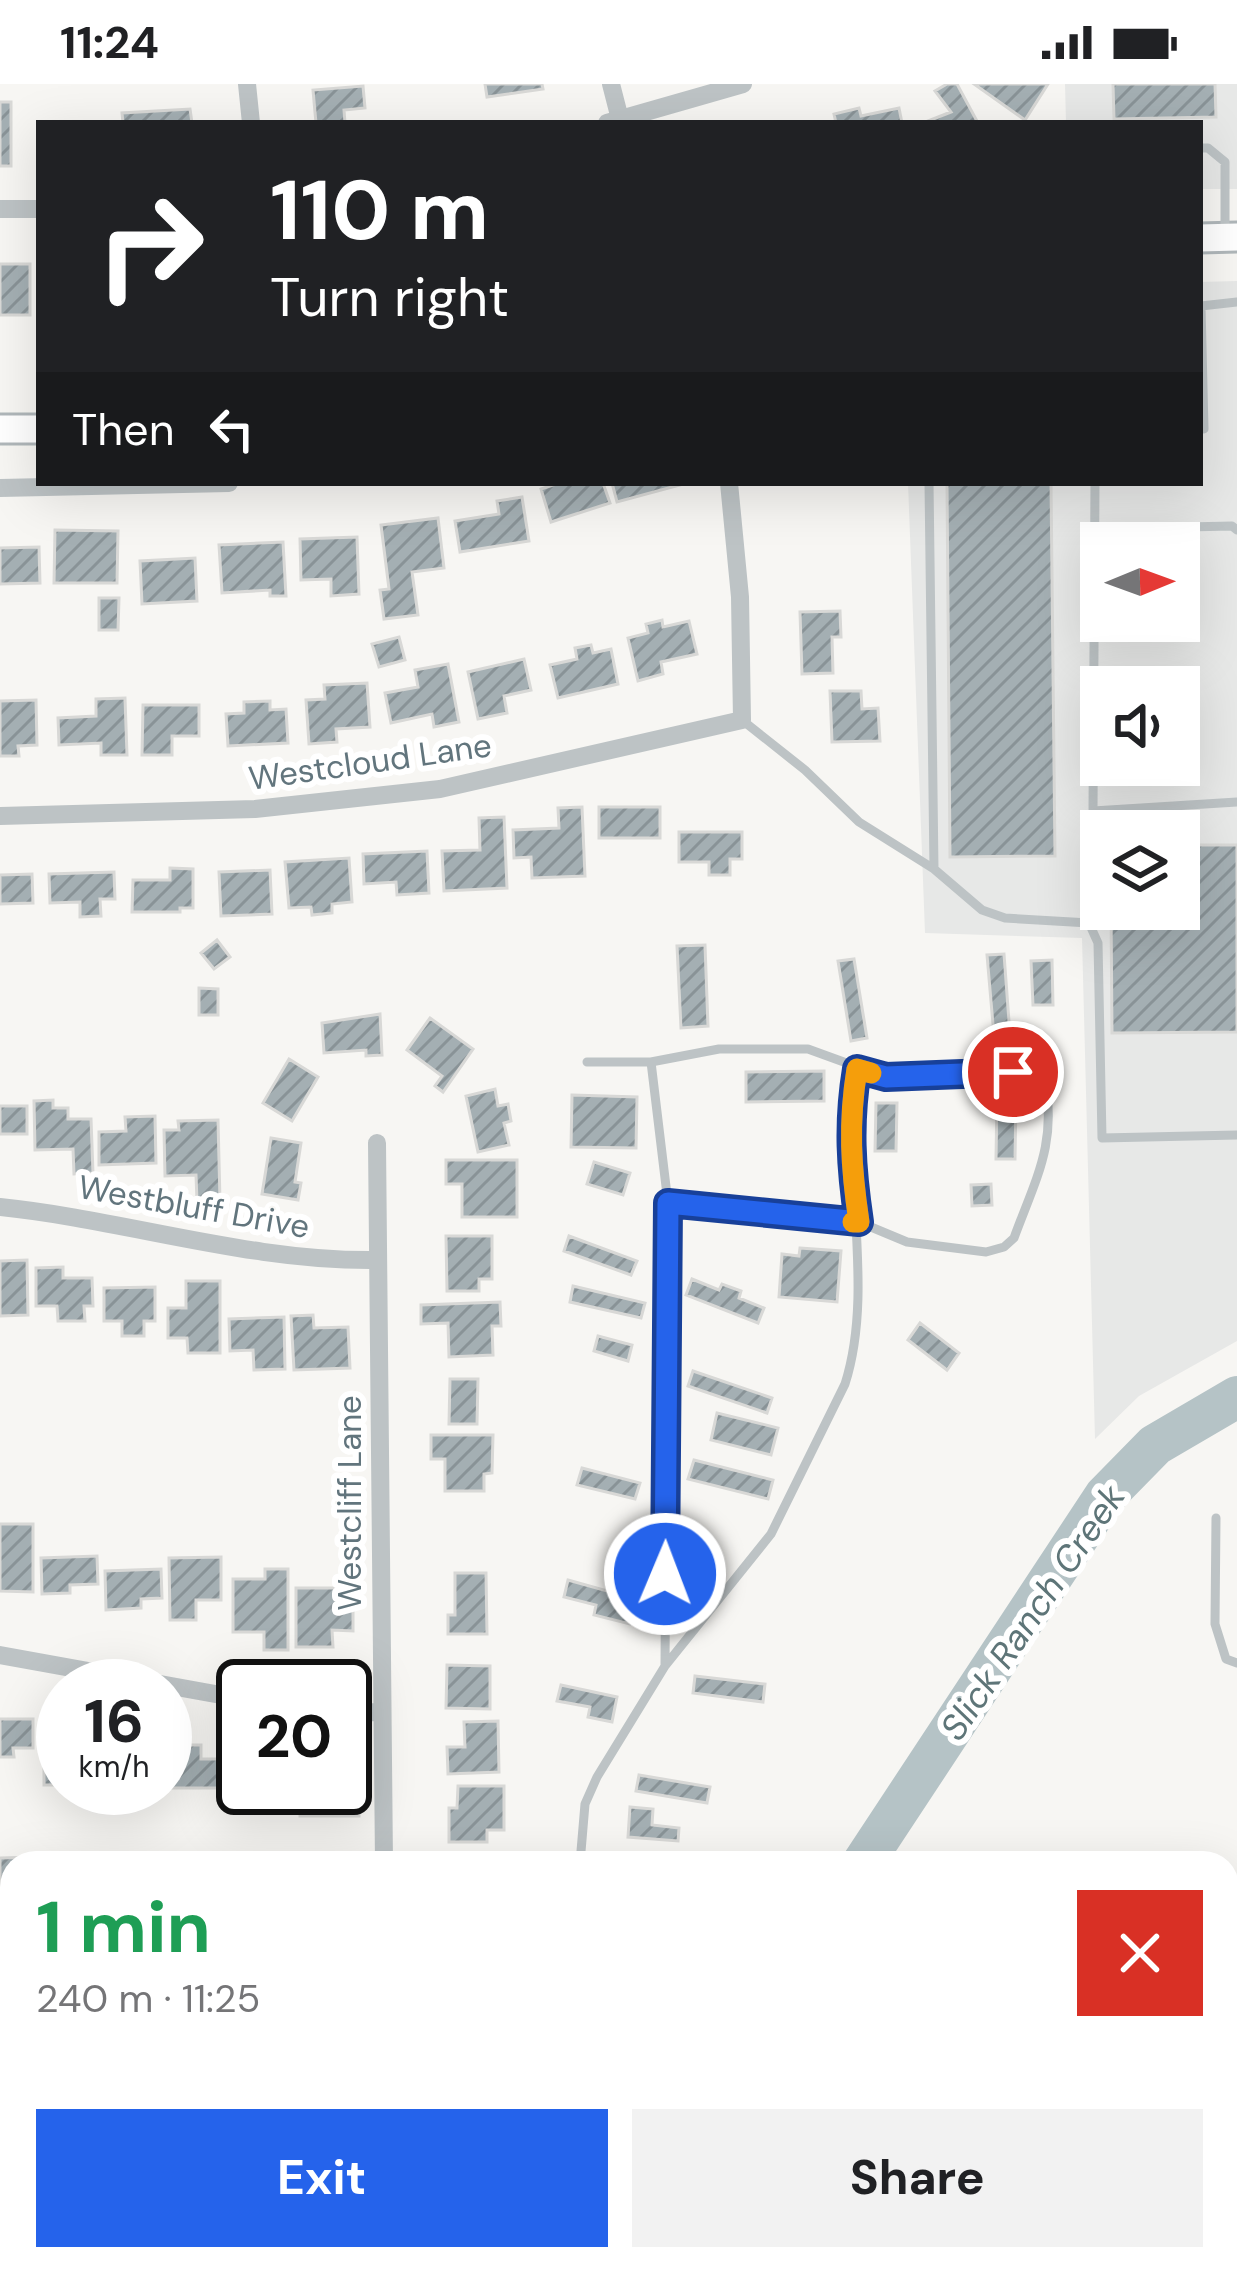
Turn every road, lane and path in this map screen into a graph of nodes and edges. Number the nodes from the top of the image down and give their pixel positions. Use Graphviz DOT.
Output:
graph roads {
  1 [pos="247,84"];
  2 [pos="611,84"];
  3 [pos="743,84"];
  4 [pos="251,120"];
  5 [pos="616,120"];
  6 [pos="623,120"];
  7 [pos="1203,148"];
  8 [pos="0,209"];
  9 [pos="36,209"];
  10 [pos="1220,237"];
  11 [pos="1237,302"];
  12 [pos="1203,306"];
  13 [pos="1203,398"];
  14 [pos="0,429"];
  15 [pos="36,429"];
  16 [pos="1204,429"];
  17 [pos="92,486"];
  18 [pos="730,486"];
  19 [pos="929,486"];
  20 [pos="1095,486"];
  21 [pos="0,488"];
  22 [pos="1095,522"];
  23 [pos="1200,527"];
  24 [pos="1237,530"];
  25 [pos="1095,642"];
  26 [pos="742,720"];
  27 [pos="1237,802"];
  28 [pos="1094,810"];
  29 [pos="1110,810"];
  30 [pos="0,815"];
  31 [pos="934,869"];
  32 [pos="1080,922"];
  33 [pos="1092,930"];
  34 [pos="651,1062"];
  35 [pos="587,1063"];
  36 [pos="857,1069"];
  37 [pos="1237,1135"];
  38 [pos="377,1143"];
  39 [pos="668,1203"];
  40 [pos="0,1207"];
  41 [pos="859,1222"];
  42 [pos="378,1260"];
  43 [pos="1216,1517"];
  44 [pos="0,1655"];
  45 [pos="1237,1663"];
  46 [pos="665,1666"];
  47 [pos="216,1694"];
  48 [pos="372,1712"];
  49 [pos="381,1712"];
  50 [pos="384,1851"];
  51 [pos="581,1851"];
  1 -- 4 [label="street"];
  2 -- 5 [label="street"];
  3 -- 6 [label="street"];
  7 -- 10 [label="lane"];
  8 -- 9 [label="street"];
  11 -- 12 [label="lane"];
  13 -- 16 [label="lane"];
  14 -- 15 [label="main road"];
  17 -- 21 [label="street"];
  18 -- 26 [label="street"];
  19 -- 31 [label="lane"];
  20 -- 22 [label="lane"];
  23 -- 24 [label="lane"];
  25 -- 28 [label="lane"];
  26 -- 30 [label="street, Westcloud Lane"];
  26 -- 31 [label="lane"];
  27 -- 29 [label="lane"];
  31 -- 32 [label="lane"];
  33 -- 37 [label="lane"];
  34 -- 35 [label="lane"];
  34 -- 36 [label="lane"];
  34 -- 39 [label="lane"];
  36 -- 41 [label="lane"];
  36 -- 41 [label="lane"];
  38 -- 42 [label="street, Westcliff Lane"];
  39 -- 41 [label="lane"];
  39 -- 46 [label="lane"];
  40 -- 42 [label="street, Westbluff Drive"];
  41 -- 46 [label="lane"];
  42 -- 49 [label="street, Westcliff Lane"];
  43 -- 45 [label="lane"];
  44 -- 47 [label="street"];
  46 -- 51 [label="lane"];
  48 -- 49 [label="street"];
  49 -- 50 [label="street, Westcliff Lane"];
}
